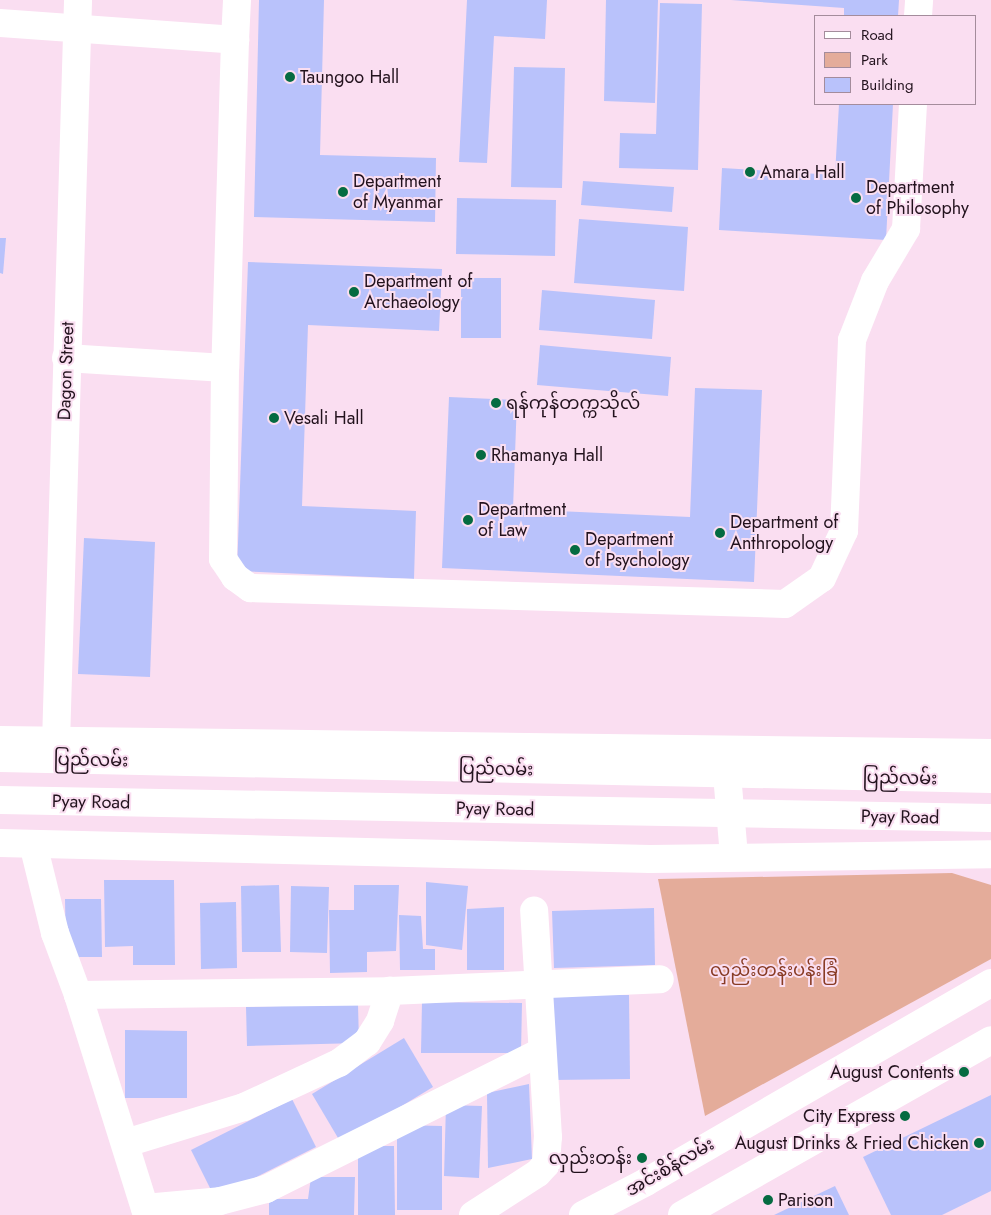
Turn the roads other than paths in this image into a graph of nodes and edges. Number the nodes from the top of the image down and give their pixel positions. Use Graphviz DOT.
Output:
graph roads {
  1 [pos="237,0"];
  2 [pos="919,0"];
  3 [pos="77,13"];
  4 [pos="918,15"];
  5 [pos="0,23"];
  6 [pos="235,40"];
  7 [pos="913,105"];
  8 [pos="66,358"];
  9 [pos="225,368"];
  10 [pos="0,740"];
  11 [pos="56,743"];
  12 [pos="725,751"];
  13 [pos="991,753"];
  14 [pos="0,758"];
  15 [pos="991,779"];
  16 [pos="0,800"];
  17 [pos="991,818"];
  18 [pos="0,843"];
  19 [pos="33,844"];
  20 [pos="991,854"];
  21 [pos="734,857"];
  22 [pos="534,910"];
  23 [pos="660,979"];
  24 [pos="991,983"];
  25 [pos="536,984"];
  26 [pos="390,991"];
  27 [pos="78,995"];
  28 [pos="991,1040"];
  29 [pos="542,1052"];
  30 [pos="126,1142"];
  31 [pos="146,1211"];
  32 [pos="473,1215"];
  33 [pos="583,1215"];
  34 [pos="682,1215"];
  1 -- 6 [label="main road"];
  2 -- 4 [label="main road"];
  3 -- 5 [label="main road"];
  3 -- 6 [label="main road"];
  3 -- 8 [label="main road, Dagon Street"];
  6 -- 9 [label="main road"];
  7 -- 9 [label="main road"];
  8 -- 9 [label="main road"];
  8 -- 11 [label="main road, Dagon Street"];
  10 -- 11 [label="main road, ပြည်လမ်း"];
  11 -- 12 [label="main road, ပြည်လမ်း"];
  12 -- 13 [label="main road, ပြည်လမ်း"];
  12 -- 21 [label="main road"];
  14 -- 15 [label="main road, ပြည်လမ်း"];
  16 -- 17 [label="main road, Pyay Road"];
  18 -- 19 [label="main road"];
  19 -- 21 [label="main road"];
  19 -- 27 [label="main road"];
  20 -- 21 [label="main road"];
  22 -- 25 [label="main road"];
  23 -- 25 [label="main road"];
  24 -- 33 [label="main road, အင်းစိန်လမ်း"];
  25 -- 26 [label="main road"];
  25 -- 29 [label="main road"];
  26 -- 27 [label="main road"];
  26 -- 30 [label="main road"];
  27 -- 30 [label="main road"];
  28 -- 34 [label="main road"];
  29 -- 31 [label="main road"];
  29 -- 32 [label="main road"];
  30 -- 31 [label="main road"];
}
